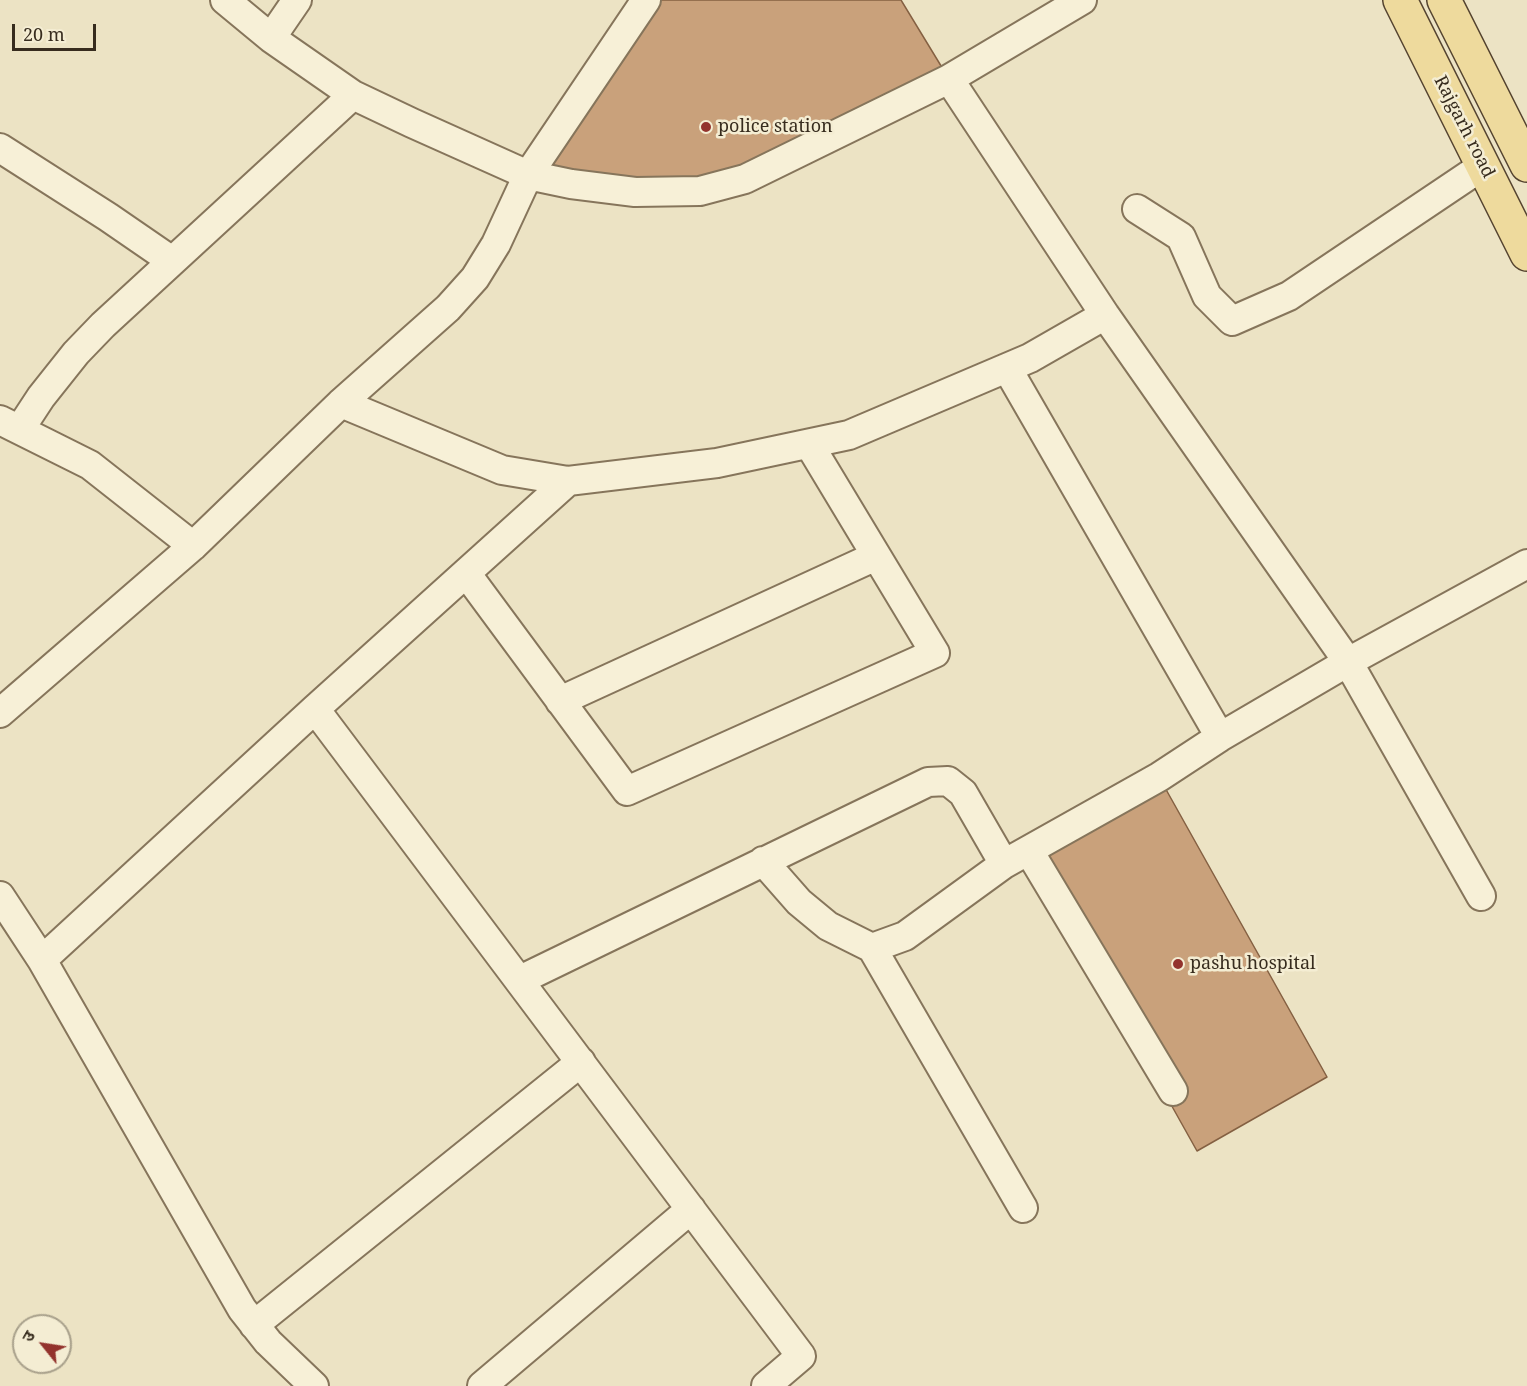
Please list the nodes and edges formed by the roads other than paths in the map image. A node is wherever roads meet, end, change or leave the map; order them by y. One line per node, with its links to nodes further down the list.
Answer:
1 (225, 0): 7 (street)
2 (297, 0): 7 (street)
3 (646, 0): 13 (street)
4 (1082, 0): 8 (street)
5 (1400, 0): 11 (main road, Rajgarh road)
6 (1444, 0): 12 (main road)
7 (271, 38): 9 (street)
8 (950, 79): 13 (street); 17 (street)
9 (353, 95): 13 (street); 16 (street)
10 (0, 148): 16 (street)
11 (1484, 165): 14 (street); 15 (main road, Rajgarh road)
12 (1527, 165)
13 (528, 175): 19 (street)
14 (1137, 210)
15 (1527, 254)
16 (172, 261): 20 (street)
17 (1105, 315): 18 (street); 27 (street)
18 (1007, 368): 21 (street); 31 (street)
19 (341, 403): 22 (street); 23 (street)
20 (10, 425): 23 (street)
21 (809, 444): 22 (street); 24 (street)
22 (568, 481): 26 (street)
23 (193, 546): 30 (street)
24 (876, 556): 28 (street); 28 (street)
25 (1527, 564): 27 (street)
26 (466, 573): 28 (street); 29 (street)
27 (1348, 662): 31 (street); 35 (street)
28 (560, 701)
29 (315, 708): 37 (street); 38 (street)
30 (0, 713)
31 (1220, 737): 32 (street)
32 (1017, 857): 33 (street); 36 (street); 40 (street)
33 (763, 861): 36 (street); 38 (street)
34 (0, 896): 37 (street)
35 (1480, 896)
36 (872, 948): 41 (street)
37 (42, 960): 43 (street)
38 (520, 980): 39 (street)
39 (580, 1062): 42 (street); 43 (street)
40 (1173, 1091)
41 (1023, 1208)
42 (691, 1209): 45 (street); 46 (street)
43 (254, 1325): 44 (street)
44 (314, 1386)
45 (482, 1386)
46 (766, 1386)

